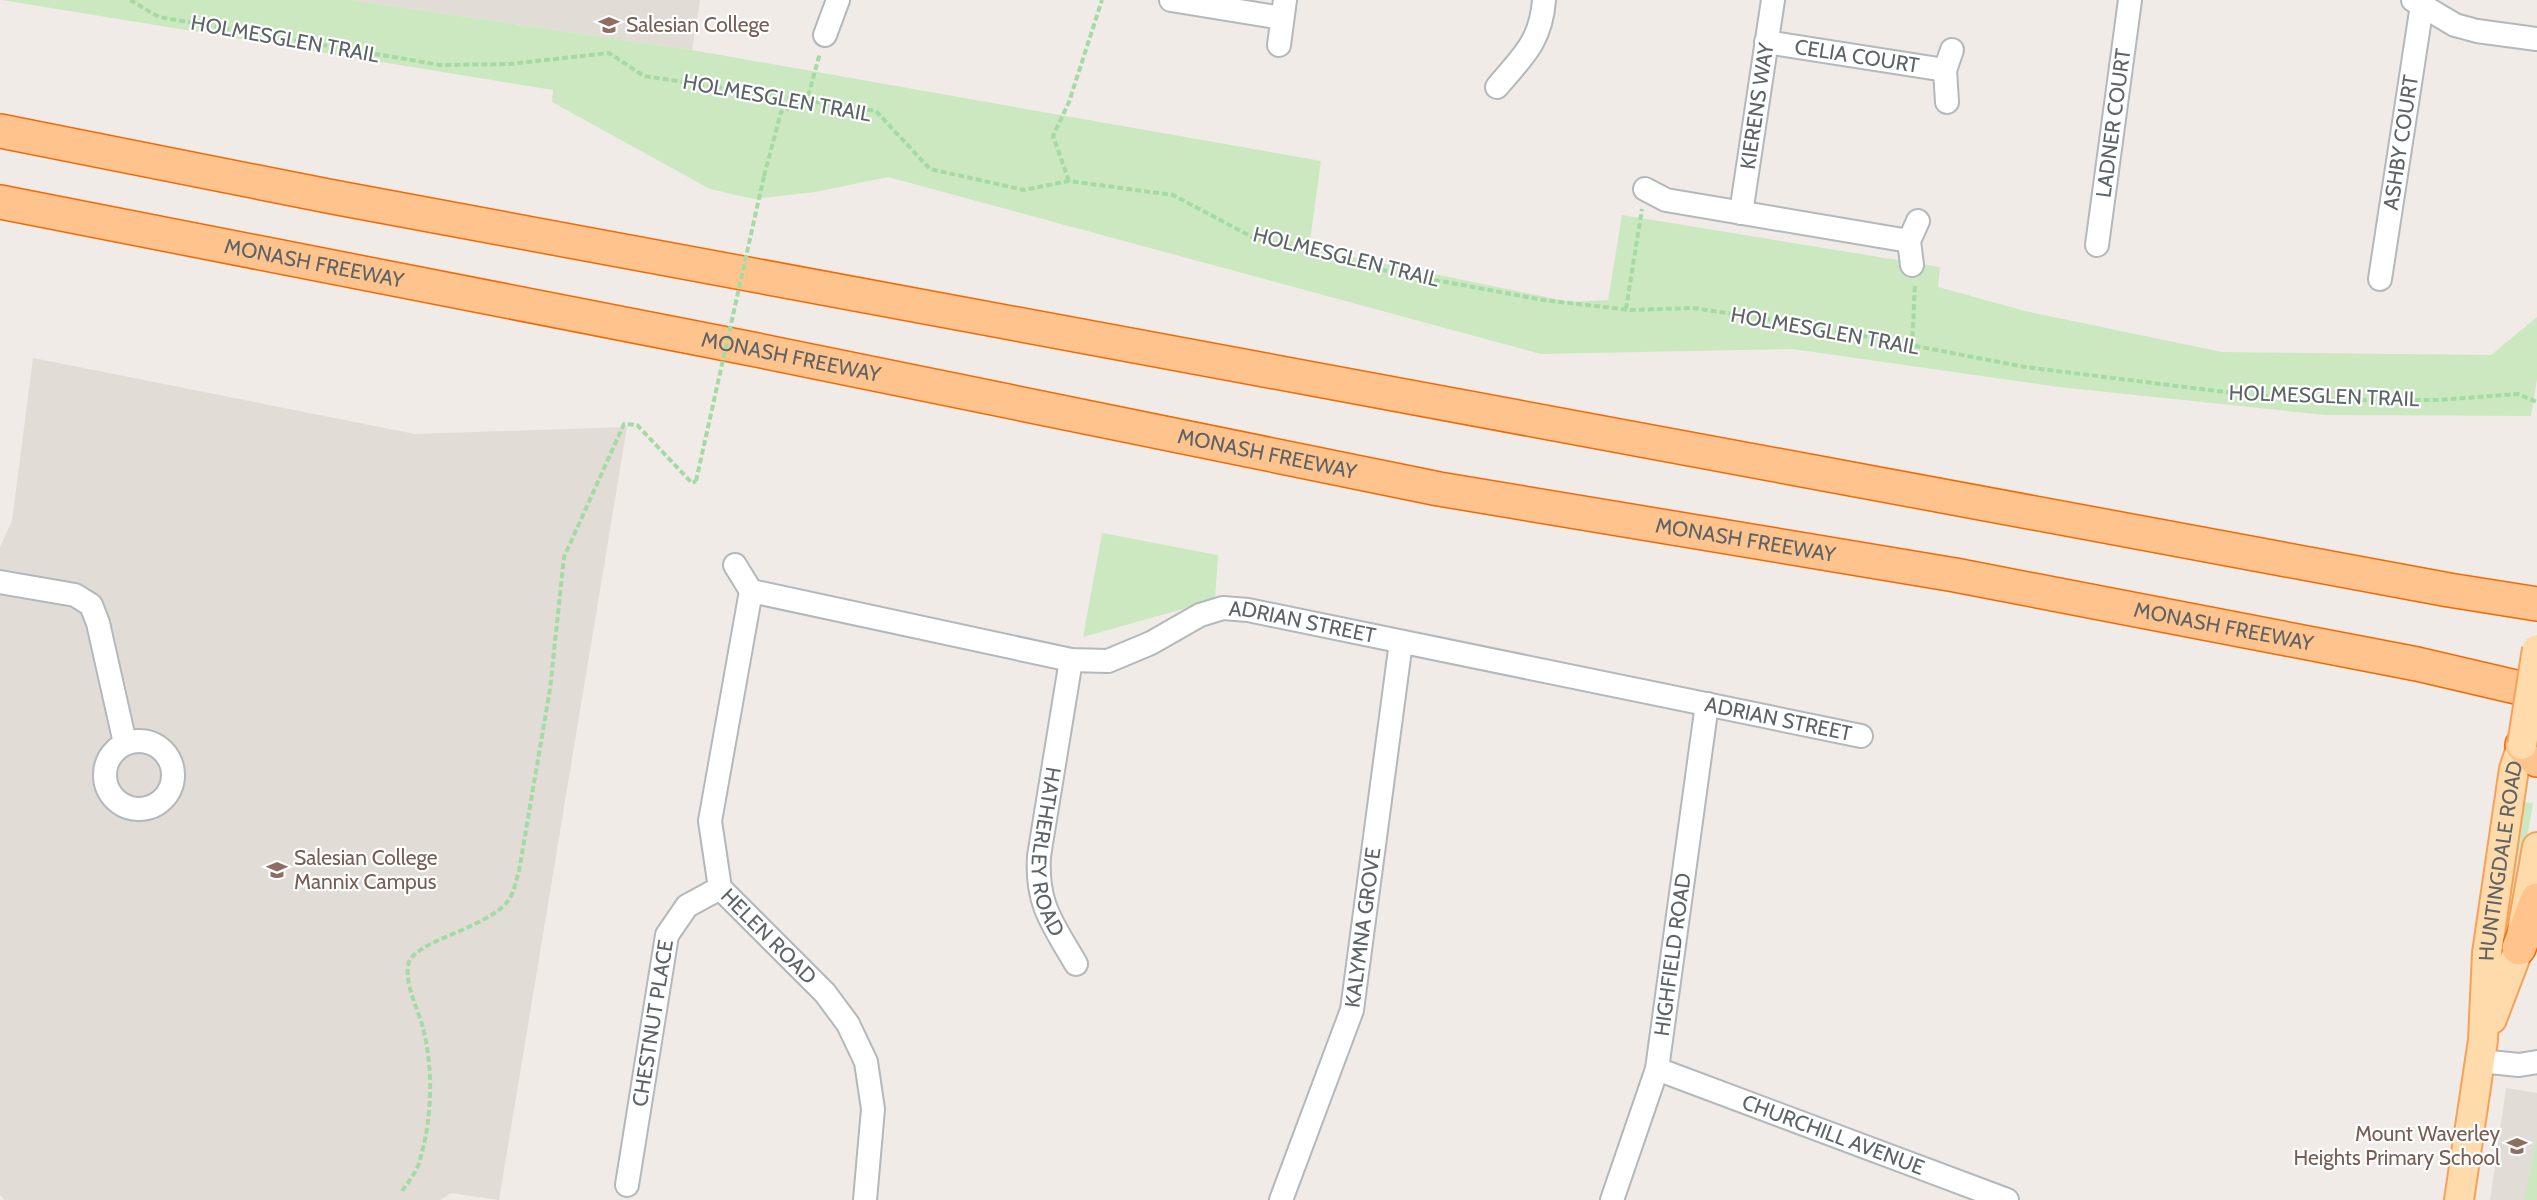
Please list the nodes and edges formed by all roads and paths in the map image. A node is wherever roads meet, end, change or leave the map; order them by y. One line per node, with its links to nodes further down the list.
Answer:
1 (130, 0): 15 (path, HOLMESGLEN TRAIL)
2 (838, 0): 10 (street)
3 (1102, 0): 18 (path)
4 (1171, 0): 9 (street)
5 (1544, 0): 14 (street)
6 (1773, 0): 12 (street, KIERENS WAY)
7 (2130, 0): 24 (street, LADNER COURT)
8 (2417, 2): 11 (street); 26 (street, ASHBY COURT)
9 (1284, 9): 13 (street)
10 (825, 35): 15 (path)
11 (2537, 39)
12 (1767, 42): 16 (street, CELIA COURT); 21 (street, KIERENS WAY)
13 (1279, 45)
14 (1497, 87)
15 (807, 100): 18 (path, HOLMESGLEN TRAIL); 51 (path, bridge)
16 (1947, 102)
17 (0, 131): 33 (highway)
18 (1069, 181): 27 (path, HOLMESGLEN TRAIL)
19 (1645, 189): 21 (street); 27 (path)
20 (0, 202): 37 (highway, MONASH FREEWAY)
21 (1741, 213): 23 (street)
22 (1918, 220): 23 (street)
23 (1909, 241): 25 (street)
24 (2097, 245)
25 (1912, 265): 28 (path)
26 (2380, 279)
27 (1626, 309): 28 (path, HOLMESGLEN TRAIL)
28 (1912, 346): 29 (path, HOLMESGLEN TRAIL)
29 (2537, 402)
30 (735, 566): 32 (street)
31 (0, 582): 40 (street)
32 (751, 591): 36 (street, ADRIAN STREET); 43 (street, HELEN ROAD)
33 (2537, 604)
34 (1401, 642): 36 (street, ADRIAN STREET); 38 (street, ADRIAN STREET); 53 (street, KALYMNA GROVE)
35 (2537, 649): 41 (main road, HUNTINGDALE ROAD, bridge)
36 (1071, 660): 46 (street, HATHERLEY ROAD)
37 (2537, 692)
38 (1707, 704): 39 (street, ADRIAN STREET); 49 (street, HIGHFIELD ROAD)
39 (1861, 736)
40 (125, 743)
41 (2530, 752): 47 (main road, HUNTINGDALE ROAD)
42 (2537, 847): 45 (main road, HUNTINGDALE ROAD)
43 (720, 888): 50 (street, CHESTNUT PLACE); 52 (street, HELEN ROAD)
44 (2537, 900): 45 (highway)
45 (2518, 948): 47 (main road, HUNTINGDALE ROAD)
46 (1076, 964)
47 (2481, 1051): 48 (street); 56 (main road, HUNTINGDALE ROAD)
48 (2537, 1062)
49 (1657, 1069): 54 (street, HIGHFIELD ROAD); 55 (street, CHURCHILL AVENUE)
50 (627, 1185)
51 (402, 1191)
52 (865, 1200)
53 (1281, 1200)
54 (1612, 1200)
55 (2007, 1200)
56 (2459, 1200)

